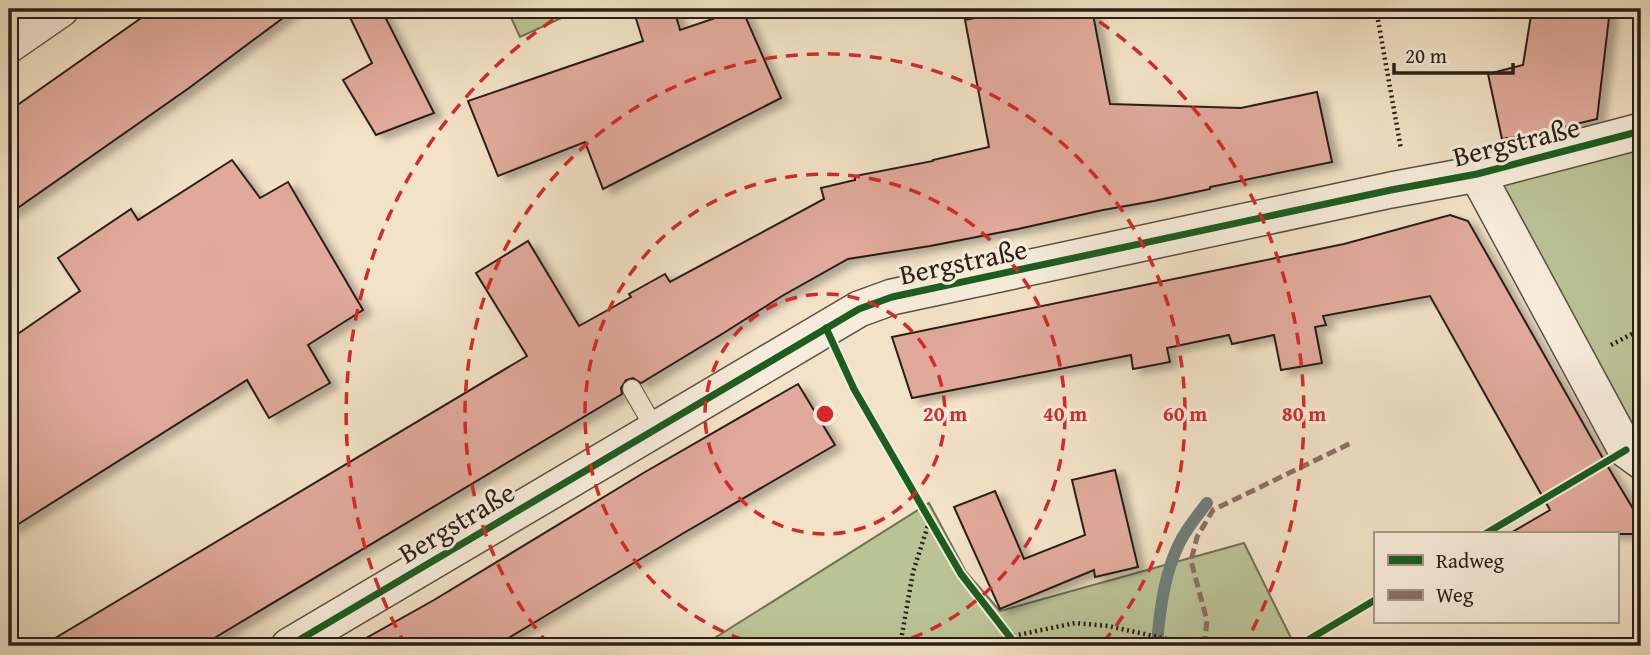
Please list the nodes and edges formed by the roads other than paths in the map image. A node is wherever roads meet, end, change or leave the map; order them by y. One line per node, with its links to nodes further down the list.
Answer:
1 (61, 9): 2 (street)
2 (9, 45)
3 (1638, 132): 4 (street, Bergstraße)
4 (1477, 174): 6 (street, Bergstraße); 7 (street)
5 (632, 388): 6 (lane)
6 (655, 429): 8 (street, Bergstraße)
7 (1641, 461)
8 (289, 646)

